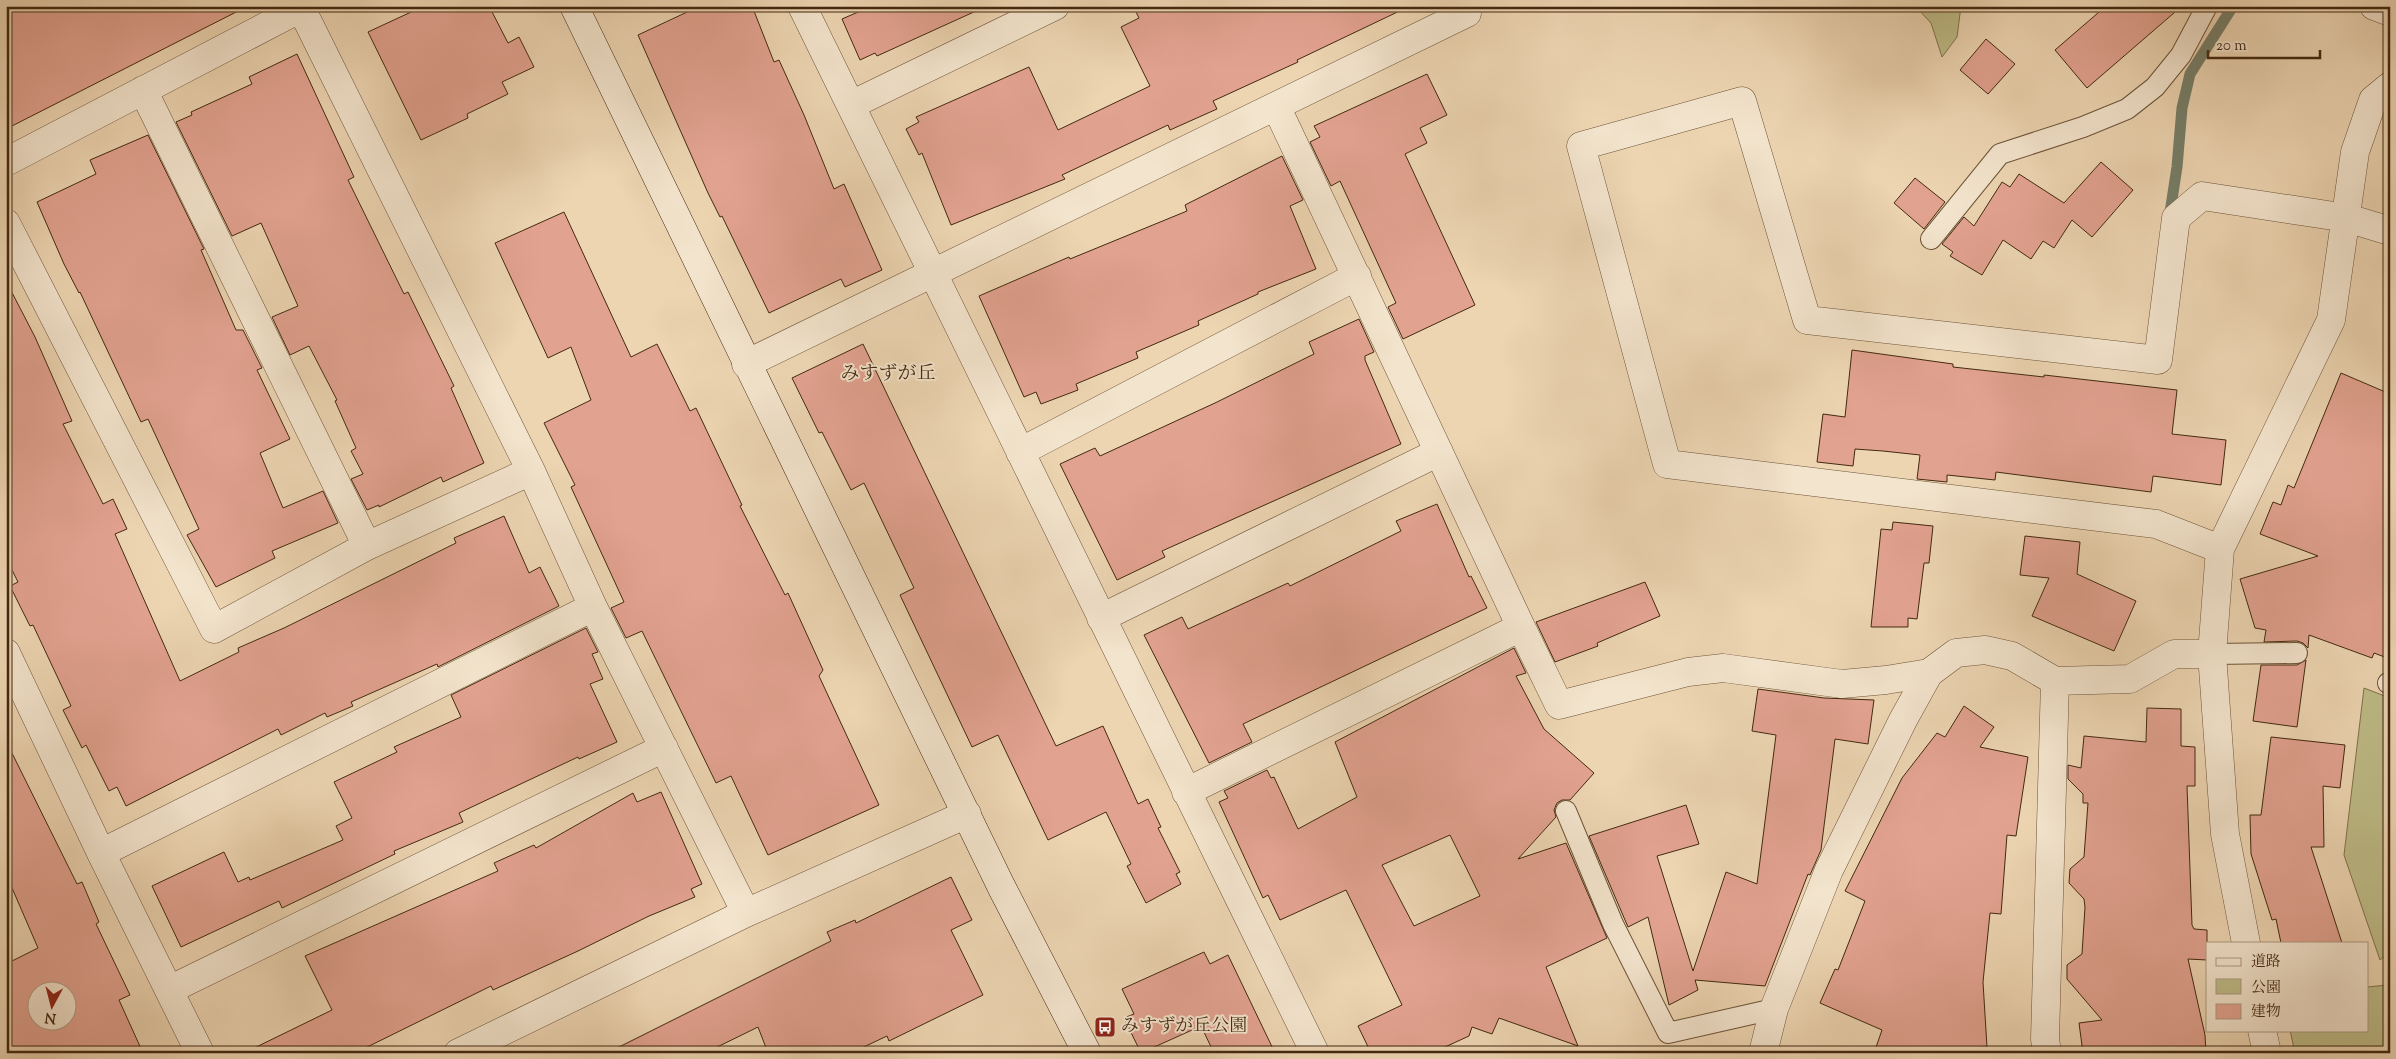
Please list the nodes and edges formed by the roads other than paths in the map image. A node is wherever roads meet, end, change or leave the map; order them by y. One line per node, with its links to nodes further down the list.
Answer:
1 (574, 6): 20 (street)
2 (802, 6): 11 (street)
3 (1055, 6): 11 (street)
4 (1464, 6): 12 (street)
5 (2207, 6): 17 (lane)
6 (2374, 6): 8 (street)
7 (301, 7): 10 (street); 23 (street)
8 (2390, 12)
9 (2390, 86): 14 (street)
10 (143, 90): 13 (street); 24 (street)
11 (851, 106): 18 (street)
12 (1276, 106): 18 (street); 19 (street)
13 (6, 162)
14 (2347, 218): 16 (street); 25 (street); 25 (street)
15 (6, 223): 24 (street)
16 (2390, 231)
17 (1931, 239)
18 (933, 273): 20 (street); 21 (street)
19 (1357, 276): 21 (street); 22 (street)
20 (746, 364): 37 (street)
21 (1020, 452): 27 (street)
22 (1439, 452): 27 (street); 28 (street)
23 (531, 471): 24 (street); 26 (street)
24 (367, 546)
25 (2220, 549): 29 (street)
26 (593, 607): 34 (street); 38 (street)
27 (1101, 618): 35 (street)
28 (1521, 626): 32 (street); 35 (street)
29 (2212, 654): 30 (lane); 33 (street); 40 (street)
30 (2297, 654)
31 (7, 659): 38 (street)
32 (1929, 673): 33 (street); 42 (street)
33 (2055, 681): 49 (street)
34 (664, 748): 39 (street); 41 (street)
35 (1186, 792): 47 (street)
36 (1566, 811): 42 (lane)
37 (967, 814): 39 (street); 46 (street)
38 (101, 853): 41 (street)
39 (746, 913): 45 (street)
40 (2246, 942)
41 (169, 990): 44 (street)
42 (1774, 1009): 48 (street)
43 (2262, 1032): 50 (street)
44 (200, 1053)
45 (458, 1053)
46 (1088, 1053)
47 (1315, 1053)
48 (1763, 1053)
49 (2047, 1053)
50 (2267, 1053)

